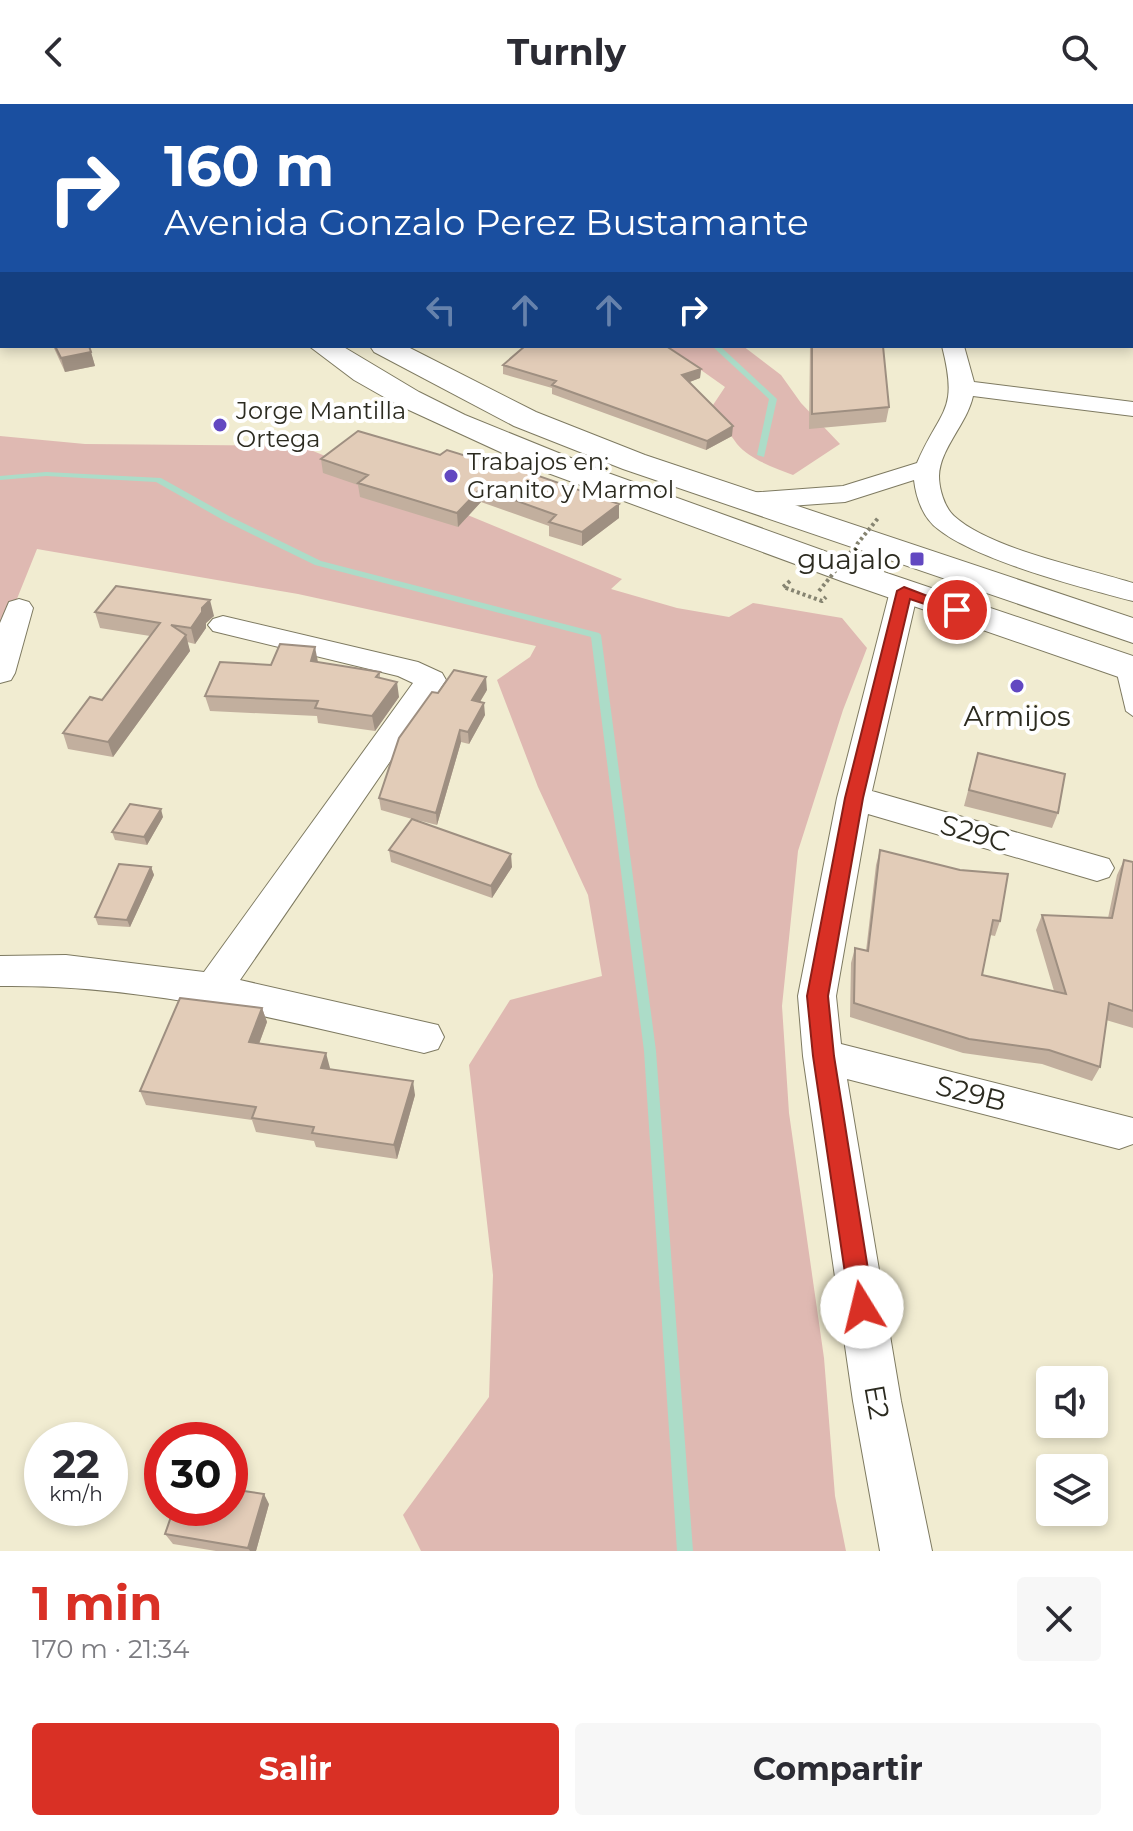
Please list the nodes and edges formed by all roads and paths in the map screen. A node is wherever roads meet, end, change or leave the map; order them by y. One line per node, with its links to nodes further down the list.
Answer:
1 (326, 348): 10 (main road)
2 (388, 348): 7 (main road)
3 (953, 348): 4 (street)
4 (962, 388): 5 (street); 6 (street)
5 (1133, 409)
6 (927, 468): 7 (street); 11 (street)
7 (747, 501): 14 (main road)
8 (879, 517): 9 (path, bridge)
9 (819, 591)
10 (904, 591): 15 (main road); 18 (street, E2)
11 (1133, 592)
12 (19, 608): 16 (street)
13 (223, 625): 21 (street)
14 (1133, 631)
15 (1128, 667): 17 (lane)
16 (0, 673)
17 (1133, 711)
18 (854, 798): 19 (street, S29C); 23 (street, E2)
19 (1097, 868)
20 (0, 971): 21 (street)
21 (213, 989): 22 (street)
22 (424, 1037)
23 (823, 1056): 24 (street, S29B); 25 (street, E2)
24 (1119, 1131)
25 (906, 1551)

